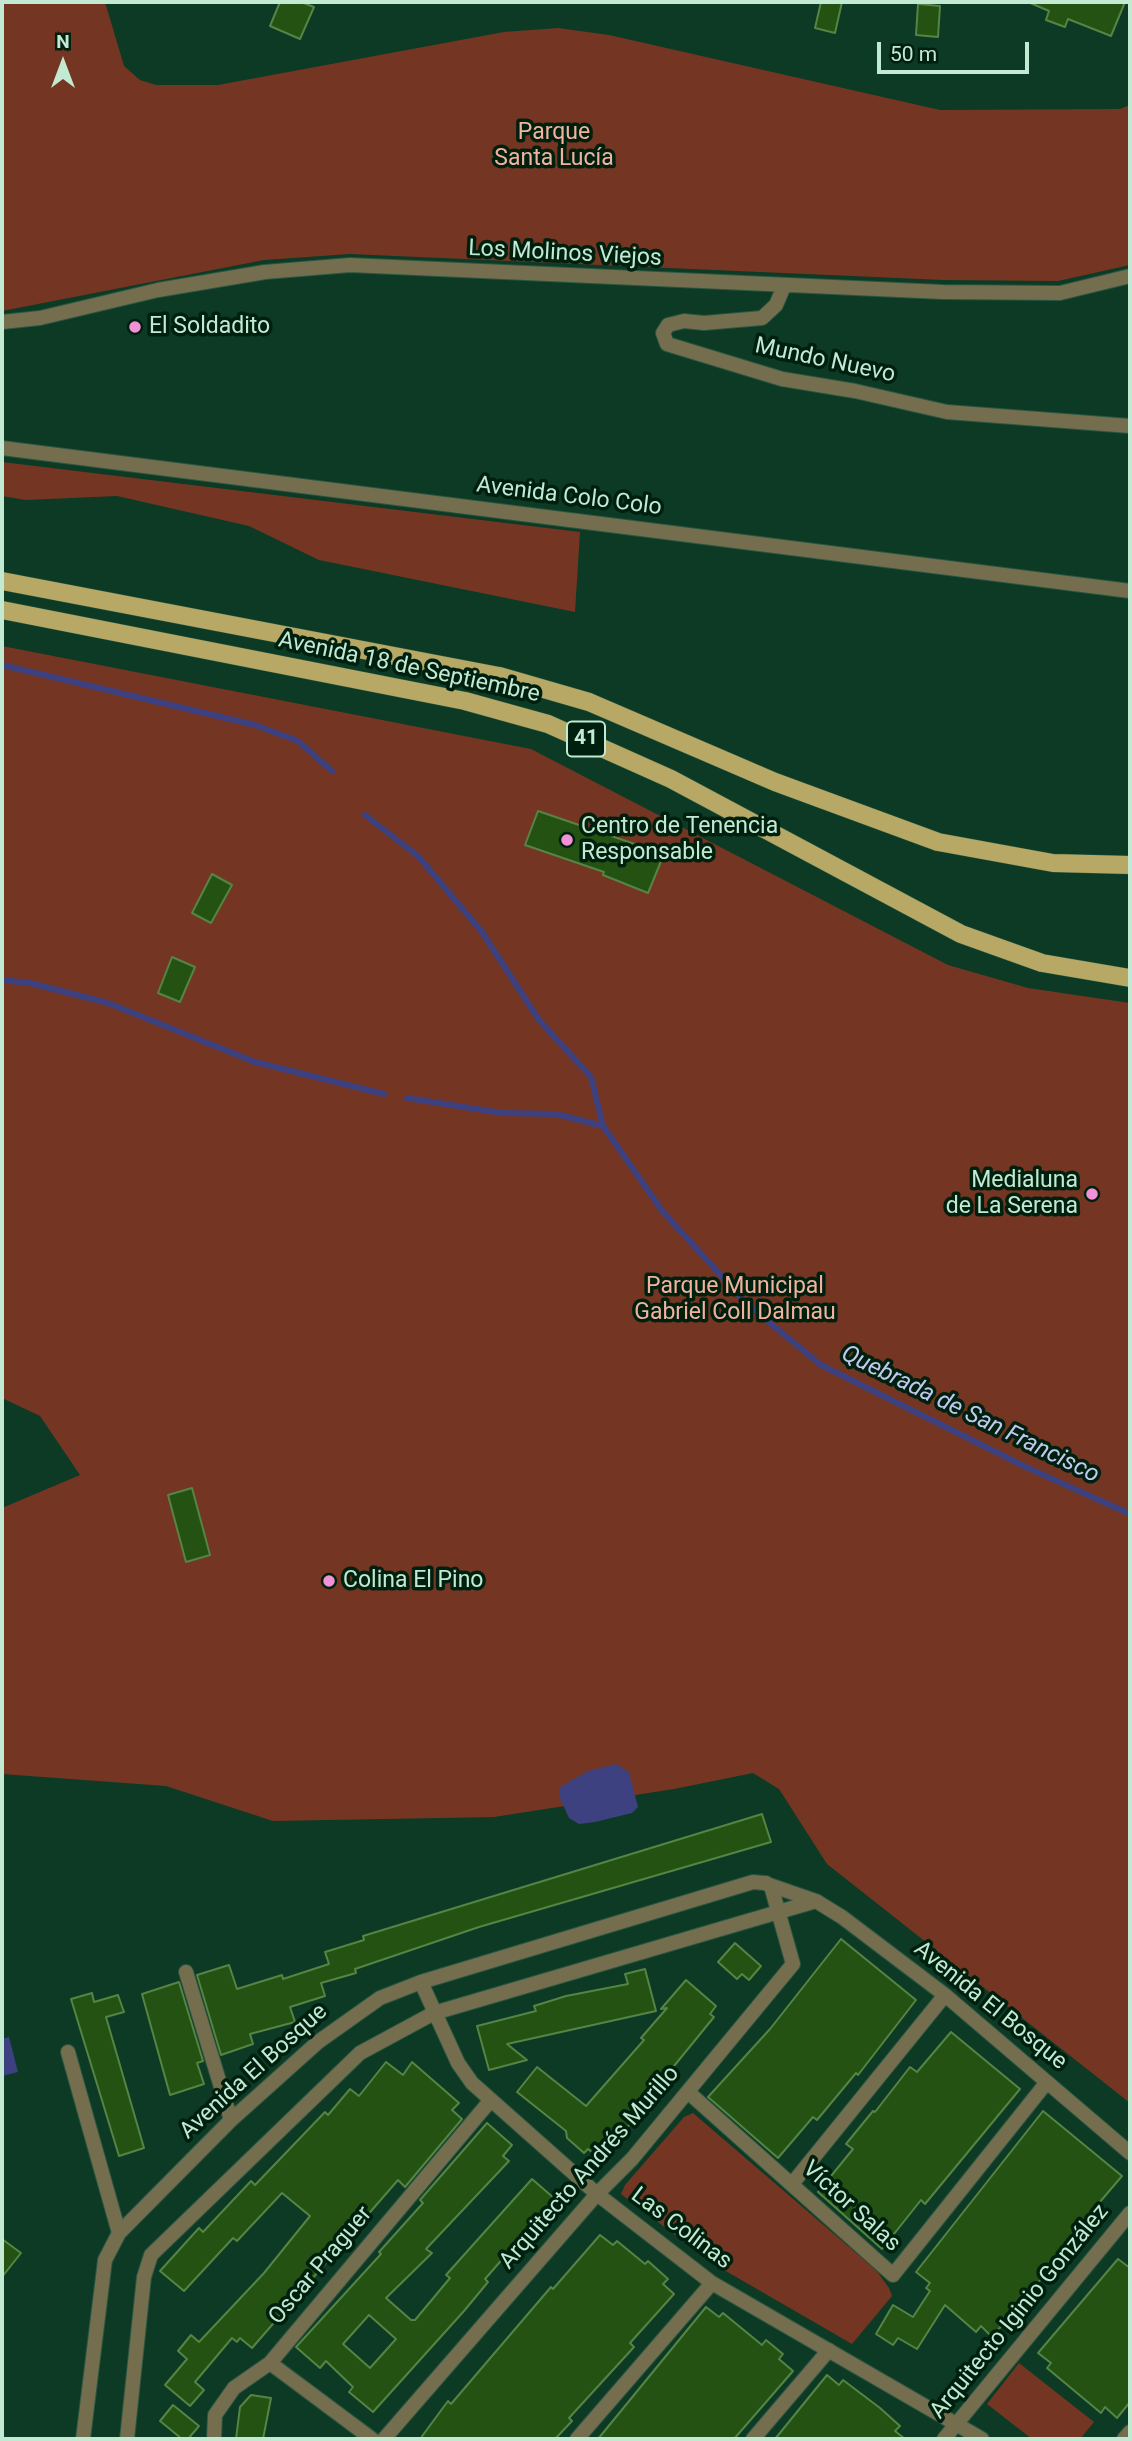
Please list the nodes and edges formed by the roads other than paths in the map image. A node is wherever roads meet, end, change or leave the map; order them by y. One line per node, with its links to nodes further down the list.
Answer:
1 (1130, 276): 2 (street, Los Molinos Viejos)
2 (783, 286): 3 (street, Los Molinos Viejos); 4 (street, Mundo Nuevo)
3 (2, 322)
4 (1130, 426)
5 (2, 448): 7 (street, Avenida Colo Colo)
6 (2, 581): 9 (main road, Avenida 18 de Septiembre / 41)
7 (1130, 591)
8 (2, 610): 10 (main road, Avenida 18 de Septiembre / 41)
9 (1130, 864)
10 (1130, 978)
11 (764, 1883): 12 (street, Avenida El Bosque); 13 (street); 15 (street, Avenida El Bosque)
12 (816, 1901): 13 (street); 16 (street, Avenida El Bosque)
13 (779, 1914): 17 (street); 20 (street, Arquitecto Andrés Murillo)
14 (186, 1972): 22 (street)
15 (421, 1982): 17 (street, Las Colinas); 22 (street, Avenida El Bosque)
16 (945, 1995): 19 (street, Avenida El Bosque); 24 (street)
17 (434, 2013): 21 (street, Las Colinas); 34 (street)
18 (68, 2052): 27 (street)
19 (1047, 2082): 23 (street, Avenida El Bosque); 24 (street, Víctor Salas)
20 (688, 2092): 24 (street, Víctor Salas); 25 (street, Arquitecto Andrés Murillo)
21 (490, 2101): 25 (street, Las Colinas); 30 (street, Oscar Praguer)
22 (231, 2120): 27 (street, Avenida El Bosque)
23 (1130, 2153)
24 (792, 2184)
25 (597, 2194): 28 (street, Las Colinas); 37 (street, Arquitecto Andrés Murillo)
26 (1130, 2213): 31 (street, Arquitecto Iginio González)
27 (119, 2233): 33 (street, Avenida El Bosque)
28 (712, 2283): 29 (street, Las Colinas); 38 (street)
29 (829, 2350): 31 (street, Las Colinas); 39 (street)
30 (270, 2363): 35 (street, Oscar Praguer); 36 (street)
31 (956, 2425): 40 (street, Arquitecto Iginio González); 41 (street, Las Colinas)
32 (1130, 2432): 42 (street)
33 (83, 2439)
34 (127, 2439)
35 (214, 2439)
36 (372, 2439)
37 (384, 2439)
38 (577, 2439)
39 (753, 2439)
40 (944, 2439)
41 (982, 2439)
42 (1124, 2439)

